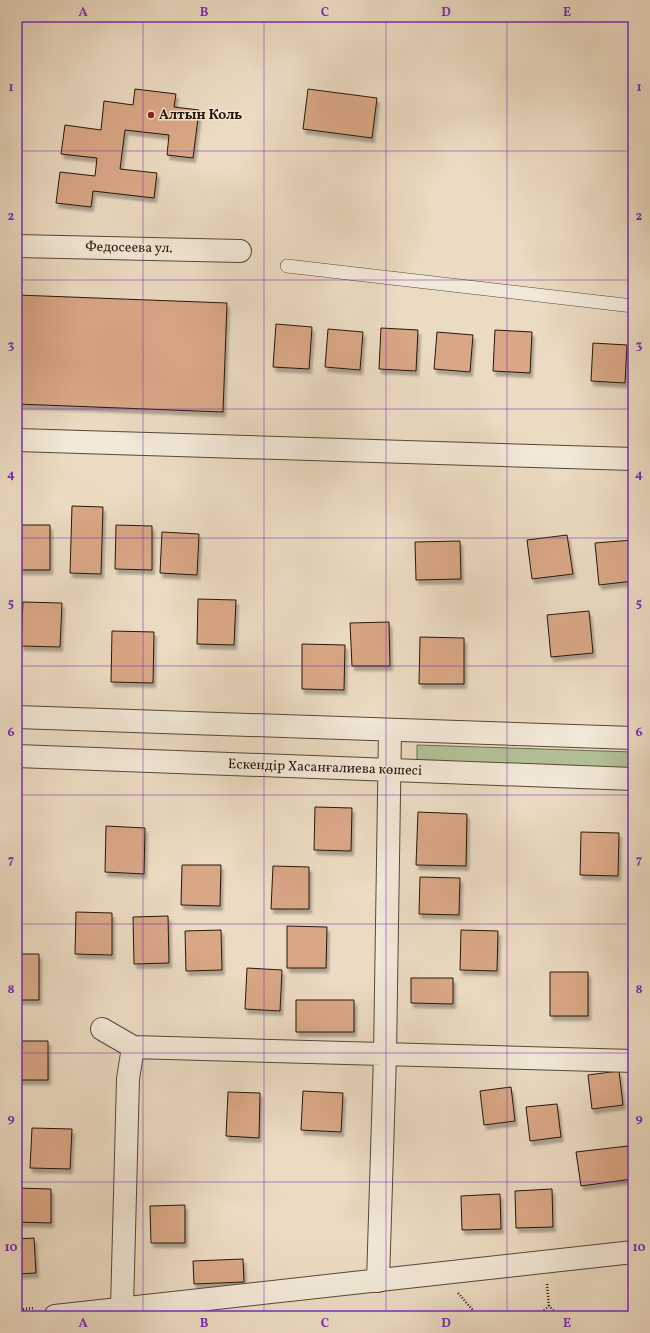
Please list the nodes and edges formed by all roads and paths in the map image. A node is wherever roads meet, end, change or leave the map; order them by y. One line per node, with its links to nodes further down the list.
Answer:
1 (17, 246): 2 (street, Федосеева ул.)
2 (240, 251)
3 (287, 266): 4 (lane)
4 (633, 306)
5 (17, 440): 6 (street)
6 (633, 459)
7 (17, 717): 8 (street)
8 (390, 730): 9 (street); 11 (street)
9 (633, 738)
10 (17, 756): 11 (street, Ескендір Хасанғалиева көшесі)
11 (390, 771): 12 (street, Ескендір Хасанғалиева көшесі); 15 (street)
12 (633, 779)
13 (102, 1029): 14 (street)
14 (133, 1047): 15 (street); 22 (street)
15 (385, 1055): 16 (street); 19 (street)
16 (633, 1061)
17 (633, 1252): 19 (street)
18 (546, 1279): 21 (path)
19 (378, 1281): 23 (street)
20 (455, 1290): 25 (path)
21 (549, 1306): 26 (path); 27 (path)
22 (122, 1308): 23 (street); 24 (street)
23 (180, 1309)
24 (54, 1316)
25 (478, 1316)
26 (537, 1316)
27 (558, 1316)

